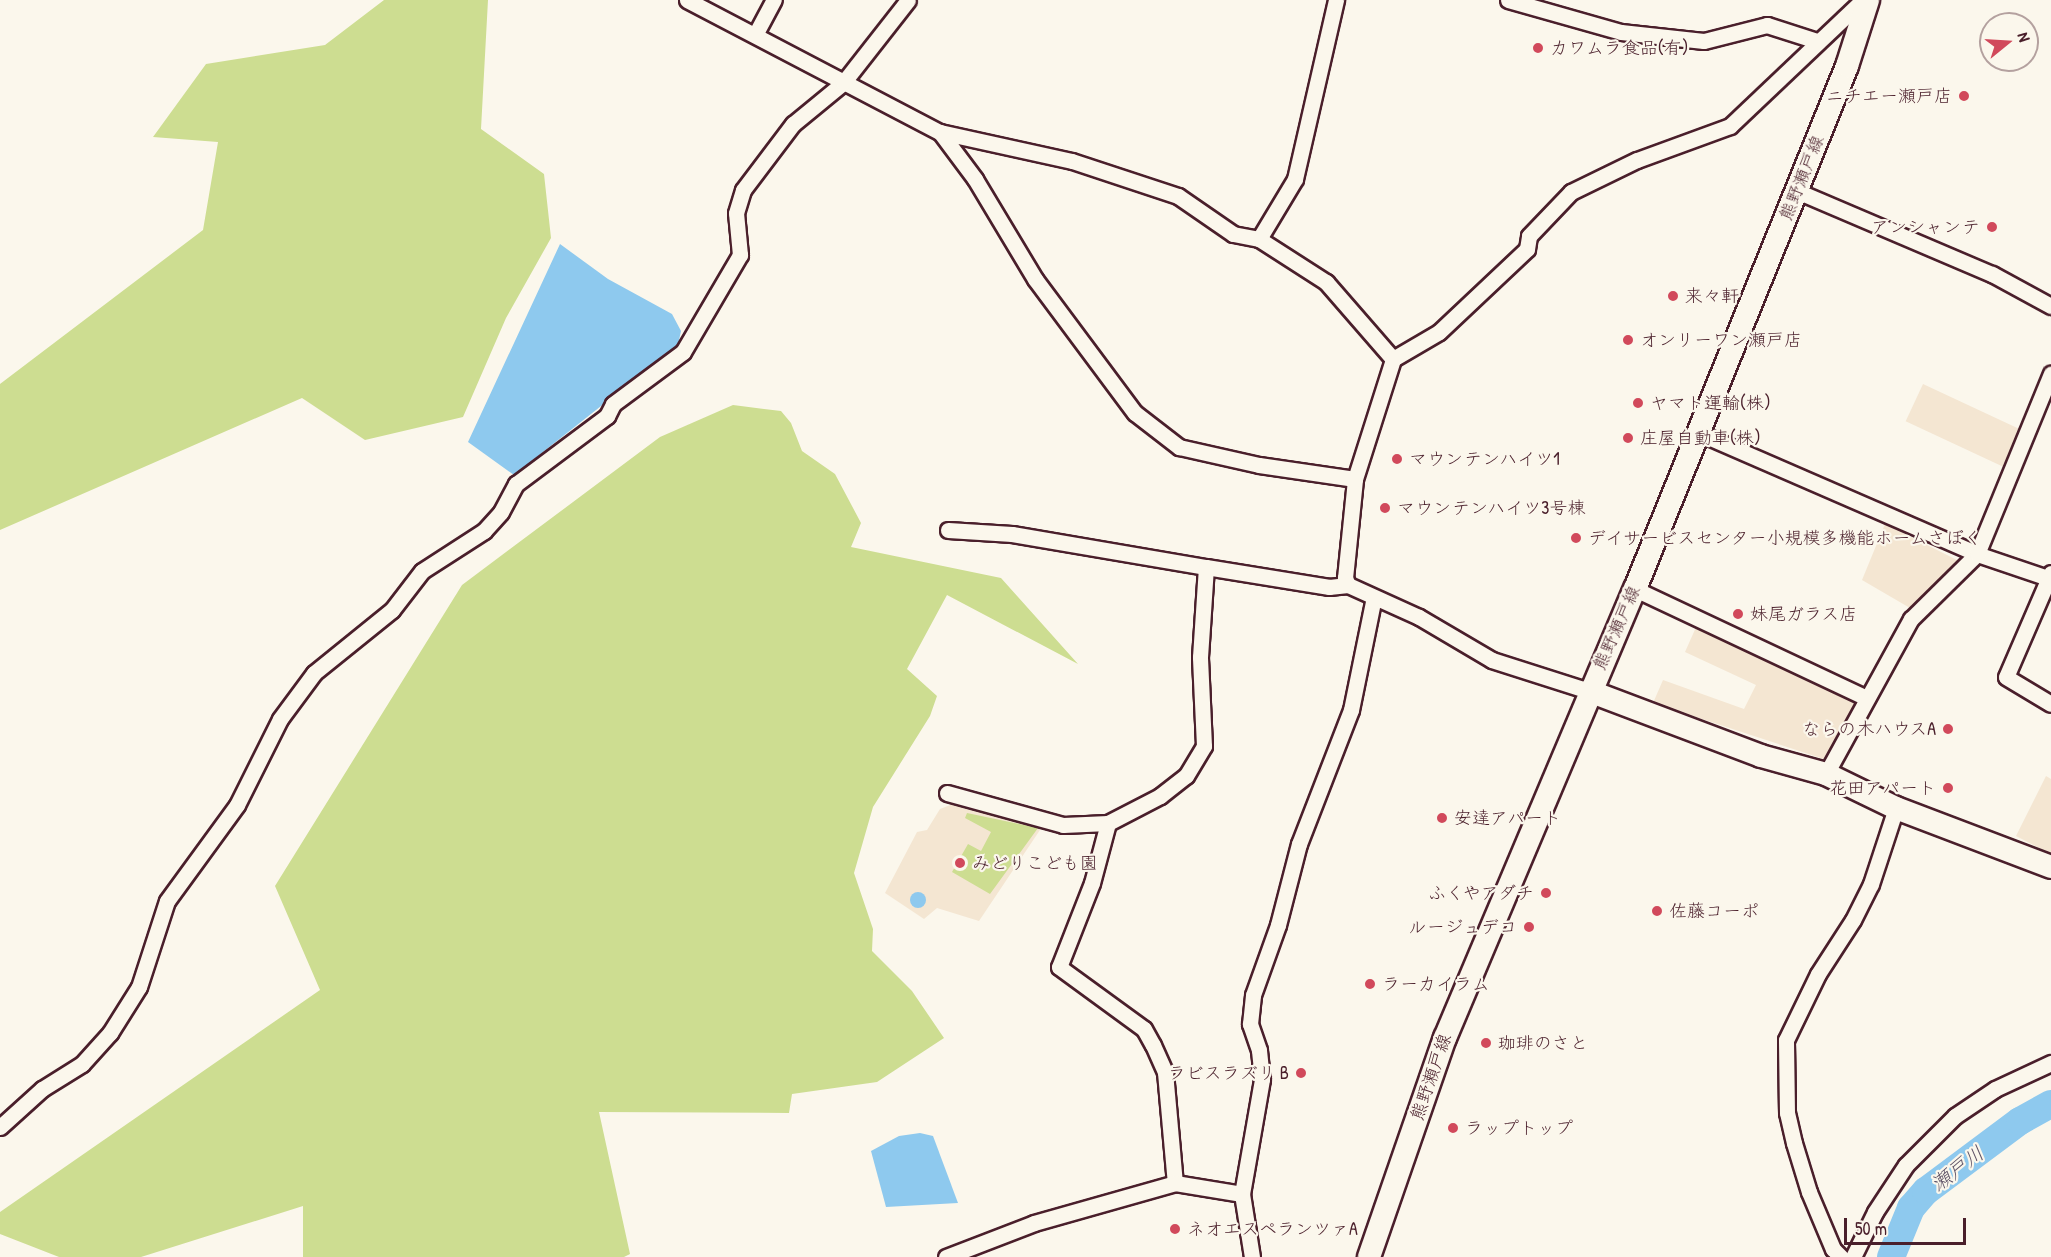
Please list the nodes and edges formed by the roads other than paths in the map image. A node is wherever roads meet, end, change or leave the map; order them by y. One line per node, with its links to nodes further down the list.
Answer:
1 (687, 0): 8 (street)
2 (774, 0): 8 (street)
3 (908, 0): 10 (street)
4 (1336, 0): 13 (street)
5 (1508, 0): 9 (street)
6 (1863, 0): 9 (street)
7 (1868, 0): 12 (main road, 熊野瀬戸線)
8 (755, 35): 10 (street)
9 (1817, 42): 15 (street)
10 (843, 82): 11 (street); 35 (street)
11 (940, 132): 13 (street); 18 (street)
12 (1797, 191): 14 (street); 17 (main road, 熊野瀬戸線)
13 (1259, 239): 15 (street)
14 (2051, 306)
15 (1393, 359): 18 (street)
16 (2051, 374): 20 (street)
17 (1697, 432): 20 (street); 24 (main road, 熊野瀬戸線)
18 (1355, 479): 23 (street)
19 (948, 530): 21 (street)
20 (1977, 554): 22 (street); 27 (street)
21 (1206, 567): 23 (street); 32 (street)
22 (2050, 577): 28 (street)
23 (1348, 585): 25 (street)
24 (1635, 589): 26 (main road, 熊野瀬戸線); 27 (street)
25 (1374, 597): 26 (street); 37 (street)
26 (1589, 691): 29 (main road); 41 (main road, 熊野瀬戸線)
27 (1867, 698): 29 (street)
28 (2051, 704)
29 (1826, 774): 31 (main road)
30 (947, 793): 32 (street)
31 (1896, 808): 33 (main road); 42 (street)
32 (1108, 823): 36 (street)
33 (2051, 867)
34 (2051, 1063): 43 (street)
35 (0, 1127)
36 (1175, 1183): 37 (street); 38 (street)
37 (1242, 1194): 40 (street)
38 (974, 1250): 39 (street)
39 (946, 1257)
40 (1252, 1257)
41 (1369, 1257)
42 (1841, 1257)
43 (1853, 1257)

